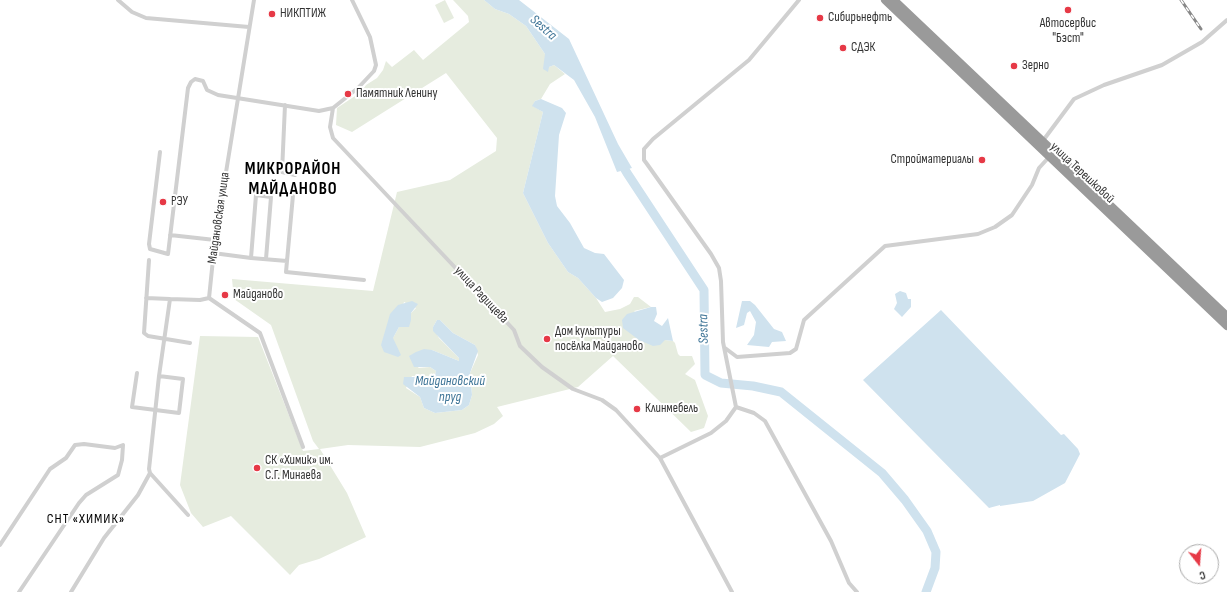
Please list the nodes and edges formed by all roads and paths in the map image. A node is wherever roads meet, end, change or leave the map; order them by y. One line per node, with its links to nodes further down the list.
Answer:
1 (118, 0): 8 (street)
2 (254, 0): 8 (street, Майдановская улица)
3 (352, 0): 11 (street)
4 (799, 0): 32 (street)
5 (885, 0): 12 (highway, улица Терешковой)
6 (894, 0): 12 (highway, улица Терешковой)
7 (1227, 20): 12 (street)
8 (249, 27): 9 (street, Майдановская улица)
9 (237, 97): 10 (street); 17 (street); 18 (street, Майдановская улица)
10 (285, 105): 11 (street); 15 (street)
11 (333, 108): 38 (street, улица Радищева)
12 (1040, 144): 14 (highway, улица Терешковой)
13 (160, 152): 17 (street)
14 (1051, 154): 28 (highway, улица Терешковой); 29 (highway, улица Терешковой); 32 (street)
15 (295, 175)
16 (293, 195): 23 (street)
17 (170, 235): 18 (street)
18 (215, 240): 19 (street, Майдановская улица)
19 (213, 253): 20 (street); 26 (street, Майдановская улица)
20 (251, 258): 21 (street); 21 (street)
21 (266, 259): 23 (street)
22 (149, 260): 25 (street)
23 (287, 261): 24 (street)
24 (364, 280)
25 (146, 298): 27 (street); 30 (street)
26 (209, 298): 27 (street); 37 (street)
27 (170, 299): 30 (street)
28 (1227, 316)
29 (1227, 326)
30 (164, 339): 31 (street); 34 (street)
31 (190, 343)
32 (725, 350): 35 (street)
33 (136, 373): 36 (street)
34 (159, 376): 36 (street); 36 (street)
35 (736, 407): 38 (street); 45 (street)
36 (155, 410): 39 (street)
37 (303, 447)
38 (660, 458): 44 (street, улица Радищева)
39 (150, 473): 40 (street); 43 (street)
40 (188, 515)
41 (0, 545): 42 (street)
42 (18, 592)
43 (71, 592)
44 (732, 592)
45 (857, 592)

